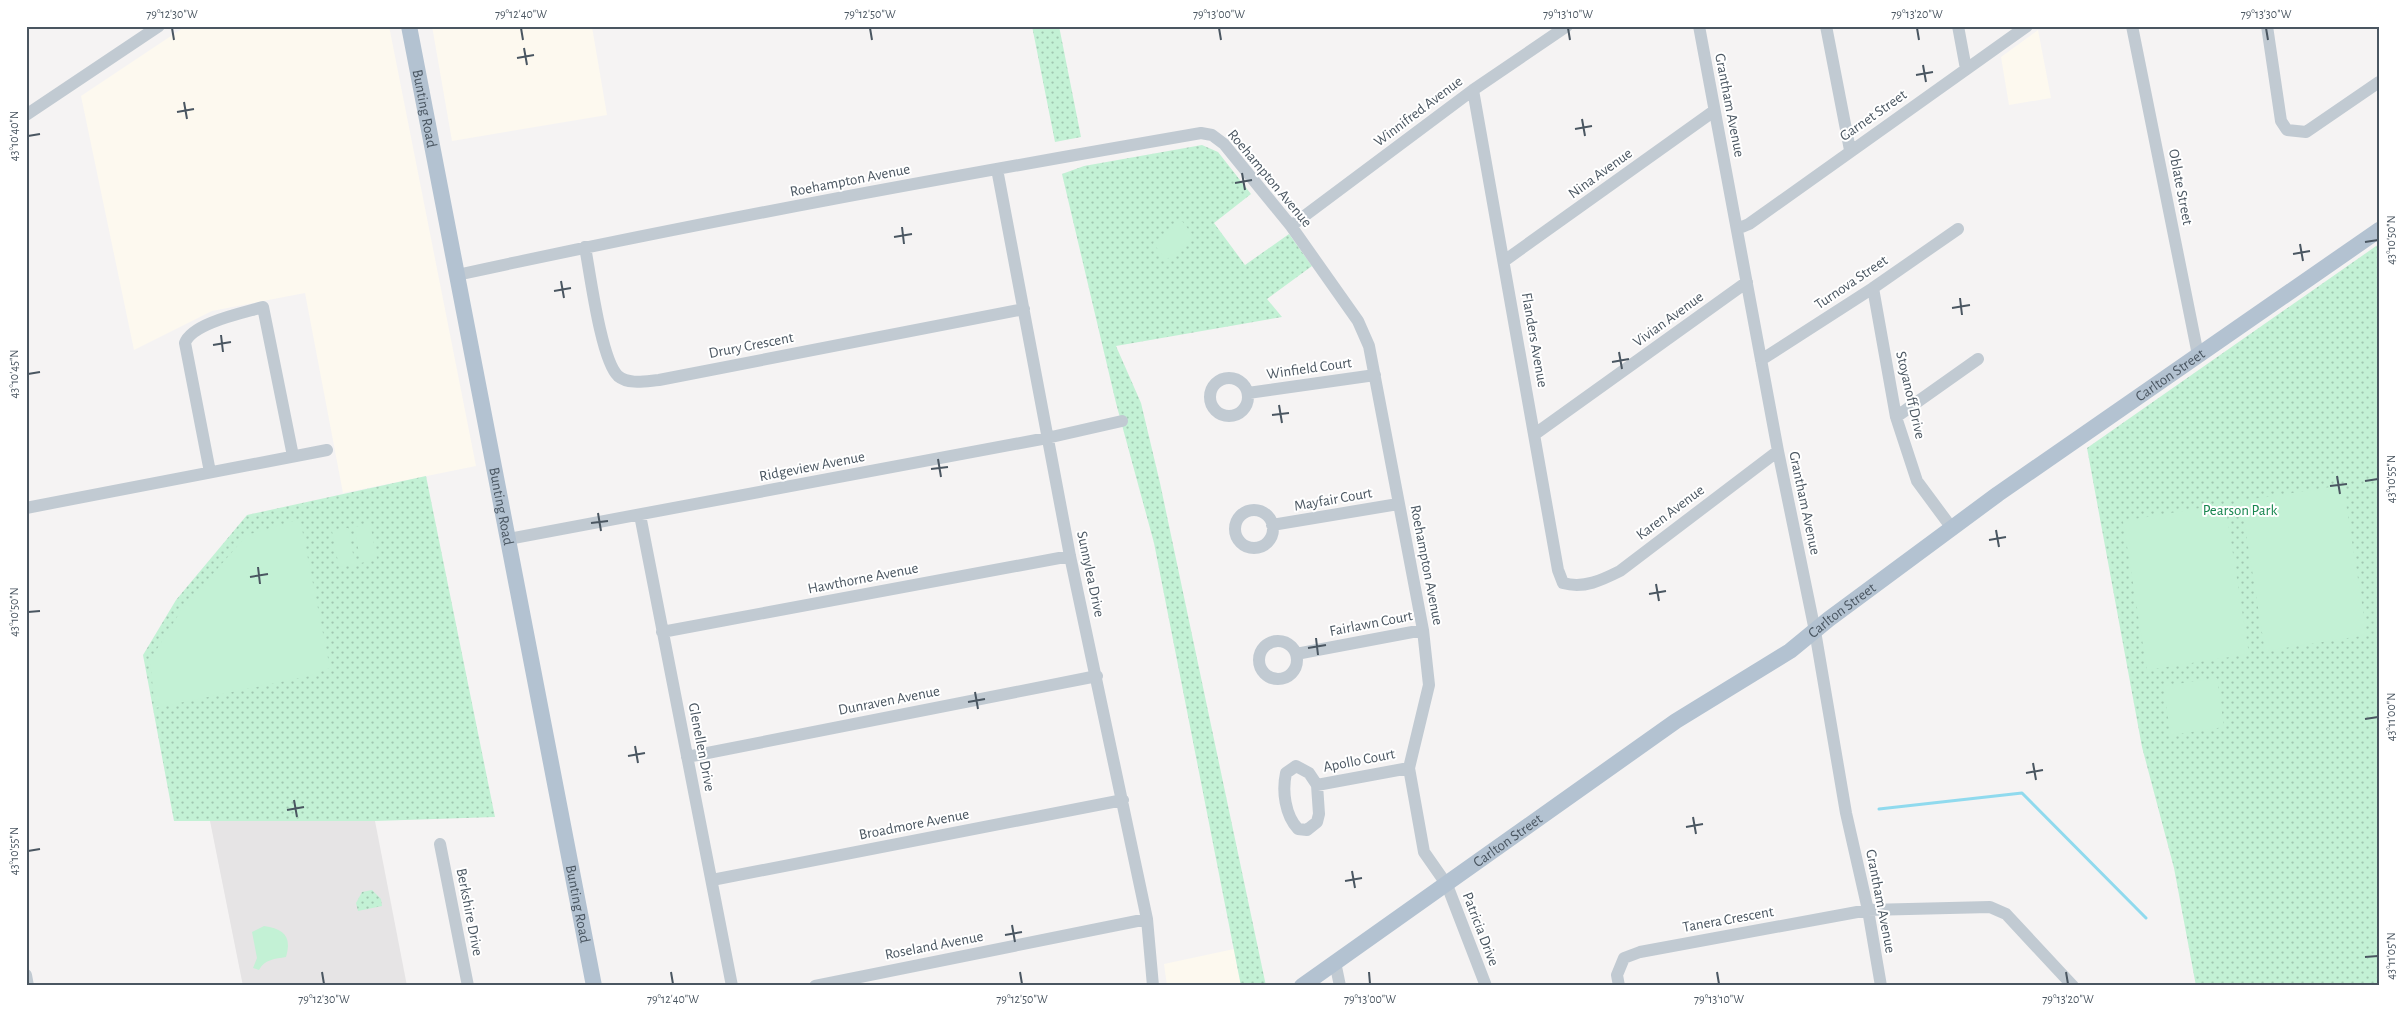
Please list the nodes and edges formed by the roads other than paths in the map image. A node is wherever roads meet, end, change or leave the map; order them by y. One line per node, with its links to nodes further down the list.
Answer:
1 (159, 26): 14 (street)
2 (409, 26): 23 (main road, Bunting Road)
3 (1567, 26): 12 (street, Winnifred Avenue)
4 (1699, 26): 13 (street, Grantham Avenue)
5 (1826, 26): 15 (street)
6 (1958, 26): 10 (street)
7 (2027, 26): 10 (street, Garnet Street)
8 (2132, 26): 27 (street, Oblate Street)
9 (2267, 26): 11 (street)
10 (1966, 69): 15 (street, Garnet Street)
11 (2379, 82)
12 (1473, 90): 17 (street, Winnifred Avenue); 22 (street, Flanders Avenue)
13 (1714, 111): 18 (street, Grantham Avenue); 22 (street, Nina Avenue)
14 (26, 116)
15 (1850, 150): 18 (street, Garnet Street)
16 (997, 169): 17 (street, Roehampton Avenue); 21 (street, Roehampton Avenue); 26 (street, Sunnylea Drive)
17 (1291, 226): 30 (street, Roehampton Avenue)
18 (1736, 229): 24 (street, Grantham Avenue)
19 (1958, 229): 25 (street, Turnova Street)
20 (2379, 230): 27 (main road, Carlton Street)
21 (585, 247): 23 (street, Roehampton Avenue); 26 (street, Drury Crescent)
22 (1504, 262): 34 (street, Flanders Avenue)
23 (457, 275): 45 (main road, Bunting Road)
24 (1747, 282): 29 (street, Grantham Avenue); 34 (street, Vivian Avenue)
25 (1873, 288): 29 (street, Turnova Street); 32 (street, Stoyanoff Drive)
26 (1024, 309): 35 (street, Sunnylea Drive)
27 (2198, 355): 44 (main road, Carlton Street)
28 (1978, 359): 32 (street)
29 (1761, 360): 37 (street, Grantham Avenue)
30 (1375, 375): 31 (street, Winfield Court); 40 (street, Roehampton Avenue)
31 (1248, 393)
32 (1896, 417): 44 (street, Stoyanoff Drive)
33 (1122, 421): 35 (street, Ridgeview Avenue)
34 (1535, 434): 47 (street, Flanders Avenue)
35 (1047, 438): 42 (street, Ridgeview Avenue); 46 (street, Sunnylea Drive)
36 (327, 450): 38 (street)
37 (1778, 450): 47 (street, Karen Avenue); 49 (street, Grantham Avenue)
38 (293, 456): 39 (street); 39 (street)
39 (210, 472): 41 (street)
40 (1398, 504): 43 (street, Mayfair Court); 48 (street, Roehampton Avenue)
41 (26, 508)
42 (640, 515): 45 (street, Ridgeview Avenue); 50 (street, Glenellen Drive)
43 (1272, 525)
44 (1951, 527): 49 (main road, Carlton Street)
45 (508, 539): 67 (main road, Bunting Road)
46 (1070, 556): 50 (street, Hawthorne Avenue); 52 (street, Sunnylea Drive)
47 (1574, 586)
48 (1423, 630): 51 (street, Fairlawn Court); 54 (street, Roehampton Avenue)
49 (1815, 631): 59 (main road, Carlton Street); 60 (street, Grantham Avenue)
50 (662, 632): 53 (street, Glenellen Drive)
51 (1296, 654)
52 (1097, 676): 53 (street, Dunraven Avenue); 56 (street, Sunnylea Drive)
53 (687, 757): 58 (street, Glenellen Drive)
54 (1408, 768): 55 (street, Apollo Court); 59 (street, Roehampton Avenue)
55 (1316, 785): 55 (street, Apollo Court)
56 (1123, 800): 58 (street, Broadmore Avenue); 61 (street, Sunnylea Drive)
57 (440, 844): 66 (street, Berkshire Drive)
58 (712, 880): 68 (street, Glenellen Drive)
59 (1446, 885): 62 (main road, Carlton Street); 73 (street, Patricia Drive)
60 (1868, 910): 74 (street, Tanera Crescent); 75 (street, Grantham Avenue); 76 (street, Tanera Crescent)
61 (1147, 919): 64 (street, Roseland Avenue); 70 (street, Sunnylea Drive)
62 (1335, 962): 71 (main road, Carlton Street); 72 (street)
63 (26, 975): 65 (street)
64 (869, 981): 69 (street, Roseland Avenue)
65 (28, 986)
66 (468, 986)
67 (594, 986)
68 (732, 986)
69 (815, 986)
70 (1153, 986)
71 (1302, 986)
72 (1340, 986)
73 (1486, 986)
74 (1619, 986)
75 (1881, 986)
76 (2073, 986)

